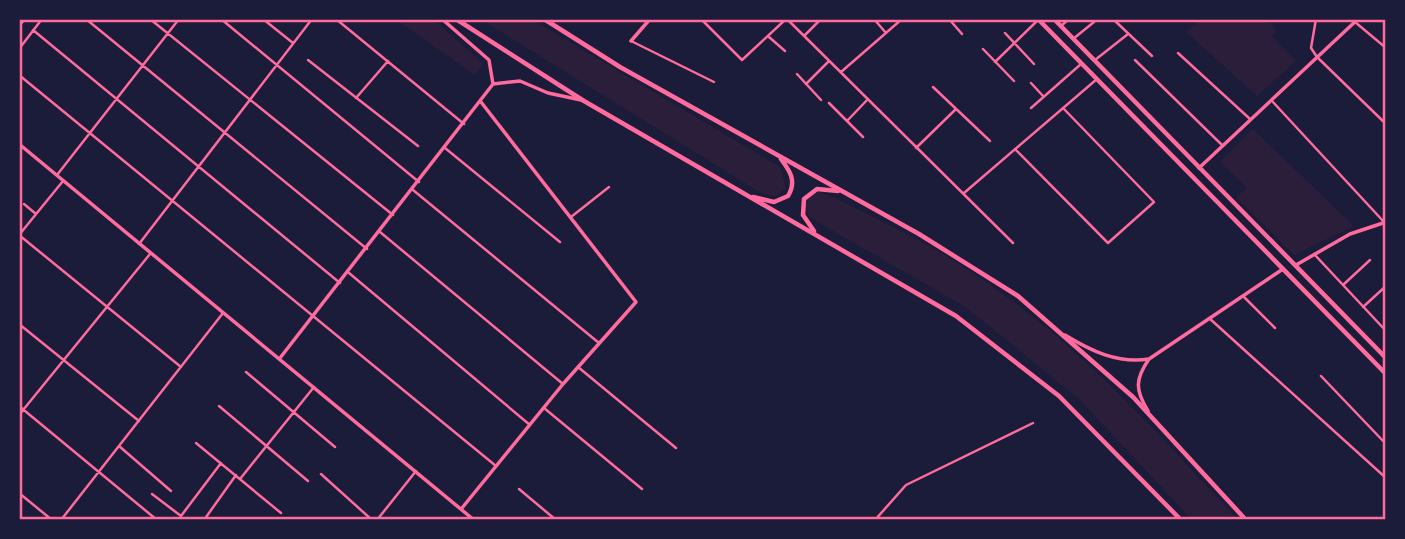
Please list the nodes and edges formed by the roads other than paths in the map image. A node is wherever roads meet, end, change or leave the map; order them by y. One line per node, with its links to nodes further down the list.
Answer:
1 (25, 19): 27 (street)
2 (42, 19): 29 (street)
3 (86, 19): 57 (street)
4 (150, 19): 30 (street)
5 (179, 19): 30 (street)
6 (221, 19): 56 (street)
7 (263, 19): 39 (street)
8 (312, 19): 39 (street)
9 (336, 19): 51 (street)
10 (442, 19): 64 (street)
11 (456, 19): 75 (main road)
12 (544, 19): 97 (main road)
13 (650, 19): 38 (street)
14 (701, 19): 35 (street)
15 (787, 19): 35 (street); 36 (street)
16 (821, 19): 36 (street)
17 (874, 19): 31 (street)
18 (902, 19): 31 (street)
19 (949, 19): 33 (street)
20 (1038, 19): 40 (street); 54 (main road)
21 (1054, 19): 28 (main road)
22 (1069, 19): 28 (street)
23 (1113, 19): 34 (street)
24 (1316, 19): 47 (street)
25 (1357, 20): 41 (street); 47 (street)
26 (1094, 22): 37 (street)
27 (19, 26)
28 (1060, 26): 37 (main road)
29 (33, 30): 42 (street); 72 (street)
30 (168, 33): 57 (street); 70 (street)
31 (886, 33): 58 (street)
32 (1005, 33): 40 (street)
33 (962, 34)
34 (1128, 34): 46 (street); 49 (street)
35 (768, 36): 44 (street)
36 (804, 36): 52 (street)
37 (1073, 39): 49 (main road)
38 (631, 41): 63 (street)
39 (293, 43): 56 (street)
40 (1015, 43): 53 (street); 55 (street)
41 (1386, 48)
42 (19, 49)
43 (983, 49): 53 (street)
44 (785, 51)
45 (1178, 53): 81 (street)
46 (1152, 56)
47 (1317, 57): 74 (street); 84 (street)
48 (308, 60): 69 (street)
49 (1094, 60): 85 (main road)
50 (1135, 60): 93 (street)
51 (387, 61): 69 (street); 83 (street)
52 (829, 61): 58 (street); 66 (street)
53 (995, 62): 62 (street)
54 (1082, 63): 61 (main road); 68 (street)
55 (1034, 64)
56 (276, 65): 70 (street); 102 (street)
57 (142, 66): 72 (street); 86 (street)
58 (841, 72): 71 (street)
59 (797, 74): 66 (street)
60 (19, 75): 87 (street)
61 (1097, 79): 80 (street); 89 (main road)
62 (1014, 81)
63 (714, 82)
64 (493, 83): 75 (street); 76 (street)
65 (1031, 83): 68 (street)
66 (806, 84): 73 (street)
67 (933, 86): 78 (street)
68 (1043, 96): 79 (street)
69 (356, 98): 92 (street)
70 (250, 99): 86 (street); 111 (street)
71 (868, 99): 82 (street); 95 (street)
72 (116, 100): 87 (street); 98 (street)
73 (821, 100)
74 (1271, 100): 81 (street); 113 (street)
75 (584, 101): 107 (main road)
76 (481, 103): 83 (street); 112 (street)
77 (829, 103): 82 (street)
78 (956, 108): 90 (street); 95 (street)
79 (1031, 108)
80 (1063, 108): 96 (street); 96 (street)
81 (1250, 120): 93 (street)
82 (847, 121): 88 (street)
83 (464, 124): 94 (street)
84 (1386, 124)
85 (1163, 130): 89 (main road); 99 (main road)
86 (224, 133): 98 (street); 120 (street)
87 (89, 134): 100 (street); 108 (street)
88 (863, 137)
89 (1155, 138): 125 (main road)
90 (990, 141)
91 (21, 146): 100 (street)
92 (418, 146)
93 (1223, 146): 99 (street)
94 (445, 148): 102 (street); 117 (street)
95 (916, 148): 106 (street)
96 (1015, 149): 106 (street)
97 (779, 156): 105 (main road); 107 (main road)
98 (198, 167): 108 (street); 127 (street)
99 (1199, 168): 124 (main road)
100 (57, 175): 101 (street)
101 (63, 181): 110 (street); 119 (street)
102 (419, 182): 104 (street)
103 (609, 187): 112 (street)
104 (413, 190): 111 (street); 142 (street)
105 (842, 191): 116 (main road); 140 (main road)
106 (963, 194): 118 (street)
107 (746, 195): 116 (main road)
108 (172, 200): 119 (street); 134 (street)
109 (24, 204): 110 (street)
110 (36, 214): 115 (street)
111 (393, 215): 114 (street)
112 (571, 216): 142 (street)
113 (1385, 222): 122 (street)
114 (380, 232): 120 (street); 152 (street)
115 (19, 235): 131 (street)
116 (818, 236): 194 (main road)
117 (560, 242)
118 (1013, 243)
119 (139, 244): 121 (street)
120 (366, 250): 126 (street)
121 (150, 254): 131 (street); 133 (street)
122 (1314, 254): 124 (street); 128 (street)
123 (1370, 260): 128 (street)
124 (1296, 265): 138 (main road)
125 (1283, 269): 130 (street); 141 (main road)
126 (349, 273): 127 (street); 163 (street)
127 (340, 283): 134 (street)
128 (1342, 285): 132 (street)
129 (1386, 286): 132 (street)
130 (1242, 296): 135 (street); 137 (street)
131 (107, 307): 143 (street); 147 (street)
132 (1363, 307): 139 (street)
133 (223, 313): 144 (street); 147 (street)
134 (313, 317): 144 (street); 171 (street)
135 (1209, 318): 146 (street); 176 (street)
136 (20, 324): 143 (street)
137 (1275, 328)
138 (1357, 330): 141 (main road); 145 (main road)
139 (1386, 331)
140 (1062, 333): 146 (street); 160 (main road)
141 (1349, 337): 150 (main road)
142 (599, 343): 148 (street)
143 (65, 358): 157 (street); 161 (street)
144 (280, 358): 153 (street)
145 (1386, 358)
146 (1149, 359): 160 (street)
147 (181, 367): 161 (street)
148 (578, 368): 152 (street); 169 (street)
149 (246, 372): 158 (street)
150 (1386, 374)
151 (1321, 376): 165 (street)
152 (564, 384): 156 (street)
153 (314, 387): 158 (street); 173 (street)
154 (19, 406): 157 (street)
155 (219, 406): 167 (street)
156 (544, 408): 163 (street); 180 (street)
157 (24, 409): 159 (street); 172 (street)
158 (293, 412): 167 (street); 168 (street)
159 (19, 415)
160 (1153, 418): 195 (main road)
161 (139, 421): 166 (street)
162 (1033, 423): 193 (street)
163 (530, 425): 171 (street)
164 (196, 443): 170 (street)
165 (1386, 444)
166 (119, 446): 172 (street); 181 (street)
167 (266, 446): 177 (street); 178 (street)
168 (335, 447)
169 (676, 448)
170 (221, 463): 175 (street); 183 (street)
171 (496, 467): 184 (street)
172 (99, 471): 187 (street); 188 (street)
173 (416, 471): 184 (street); 190 (street)
174 (321, 474): 190 (street)
175 (236, 475): 177 (street); 189 (street)
176 (1386, 478)
177 (240, 479): 185 (street)
178 (308, 481)
179 (519, 489): 192 (street)
180 (642, 489)
181 (171, 491)
182 (19, 493): 186 (street)
183 (152, 494)
184 (461, 509): 191 (street)
185 (281, 513)
186 (52, 520)
187 (61, 520)
188 (157, 520)
189 (204, 520)
190 (374, 520)
191 (474, 520)
192 (556, 520)
193 (875, 520)
194 (1181, 520)
195 (1246, 520)

